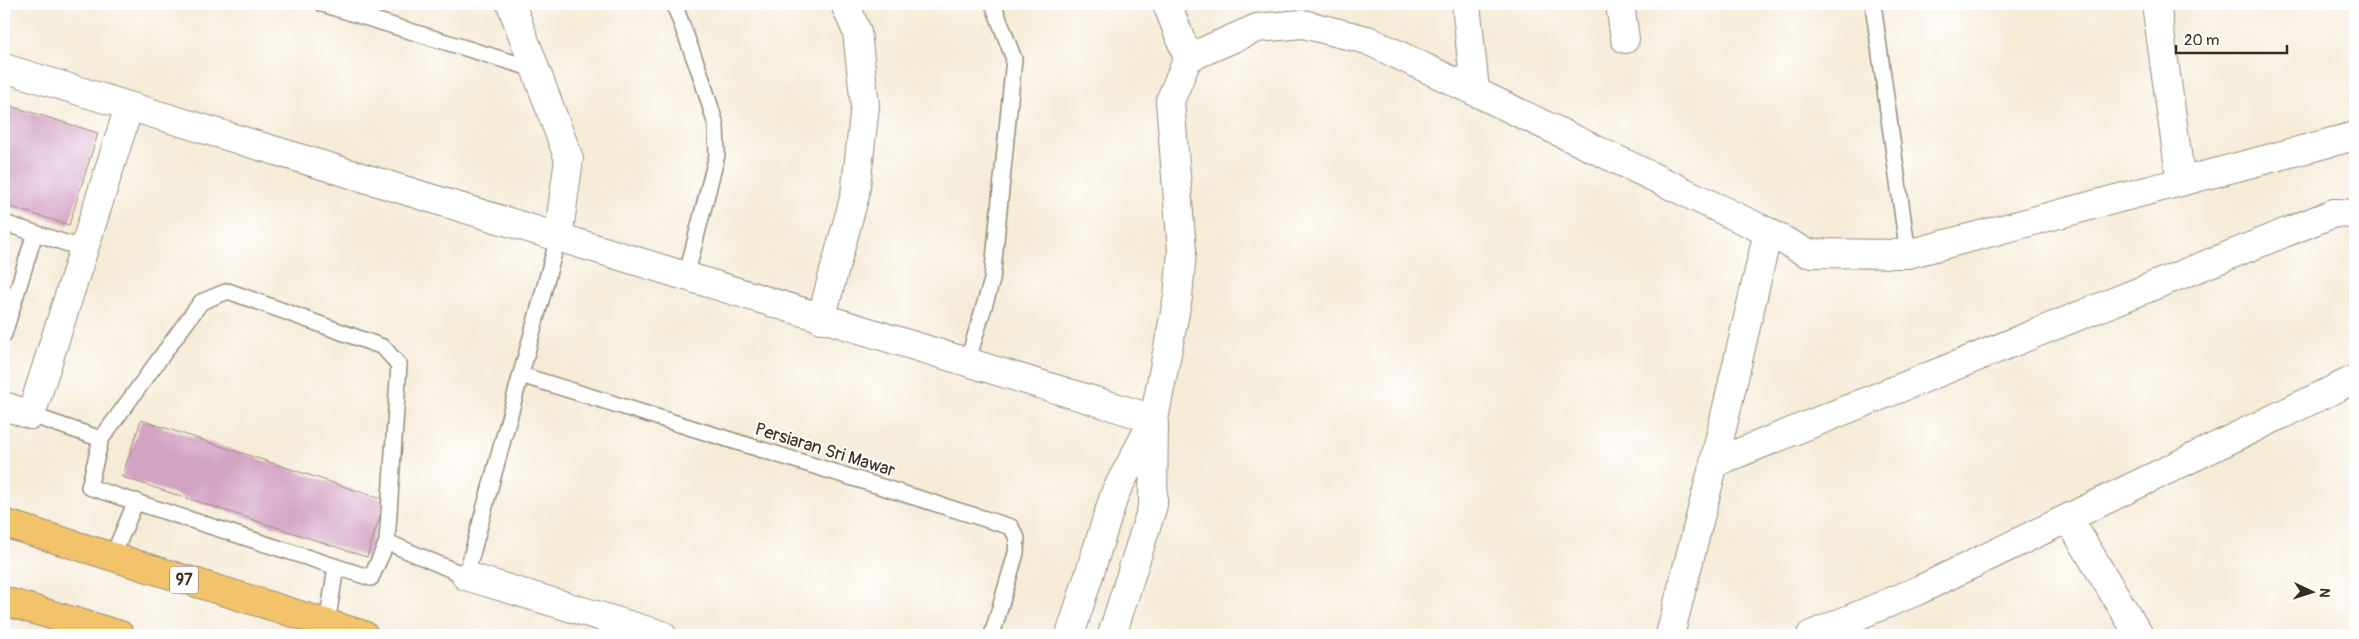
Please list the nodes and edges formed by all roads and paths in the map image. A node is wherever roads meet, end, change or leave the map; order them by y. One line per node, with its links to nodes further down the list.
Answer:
1 (322, 4): 14 (lane)
2 (511, 4): 14 (street)
3 (674, 4): 26 (lane)
4 (845, 4): 27 (street)
5 (993, 4): 29 (lane)
6 (1167, 4): 12 (street)
7 (1466, 4): 15 (street)
8 (1620, 4): 11 (street)
9 (1873, 4): 25 (lane)
10 (2156, 4): 18 (street)
11 (1625, 39)
12 (1188, 58): 15 (street); 34 (street)
13 (4, 68): 16 (street)
14 (537, 70): 23 (street)
15 (1475, 90): 21 (street)
16 (128, 107): 23 (street); 24 (street)
17 (2355, 136): 18 (street)
18 (2181, 182): 25 (street)
19 (2355, 214): 36 (street)
20 (4, 223): 22 (lane)
21 (1768, 232): 25 (street); 36 (street)
22 (35, 233): 24 (lane); 28 (lane)
23 (558, 238): 26 (street); 30 (lane)
24 (84, 249): 33 (street)
25 (1908, 254)
26 (686, 277): 27 (street)
27 (821, 319): 29 (street)
28 (4, 334)
29 (968, 363): 34 (street)
30 (520, 375): 43 (lane); 49 (lane, Persiaran Sri Mawar)
31 (2355, 379): 38 (street)
32 (4, 406): 33 (street)
33 (31, 415): 35 (lane)
34 (1154, 419): 50 (street); 51 (street)
35 (101, 439): 37 (lane); 40 (lane)
36 (1714, 463): 52 (street)
37 (136, 502): 41 (lane); 42 (lane)
38 (2068, 518): 53 (street); 54 (street)
39 (4, 523): 41 (main road, 97)
40 (388, 542): 42 (lane); 43 (lane)
41 (112, 558): 45 (main road, 97)
42 (336, 567): 45 (lane)
43 (466, 576): 48 (street)
44 (4, 601): 46 (main road)
45 (327, 624): 47 (main road, 97)
46 (120, 635)
47 (364, 635)
48 (662, 635)
49 (992, 635)
50 (1070, 635)
51 (1112, 635)
52 (1670, 635)
53 (1811, 635)
54 (2139, 635)

